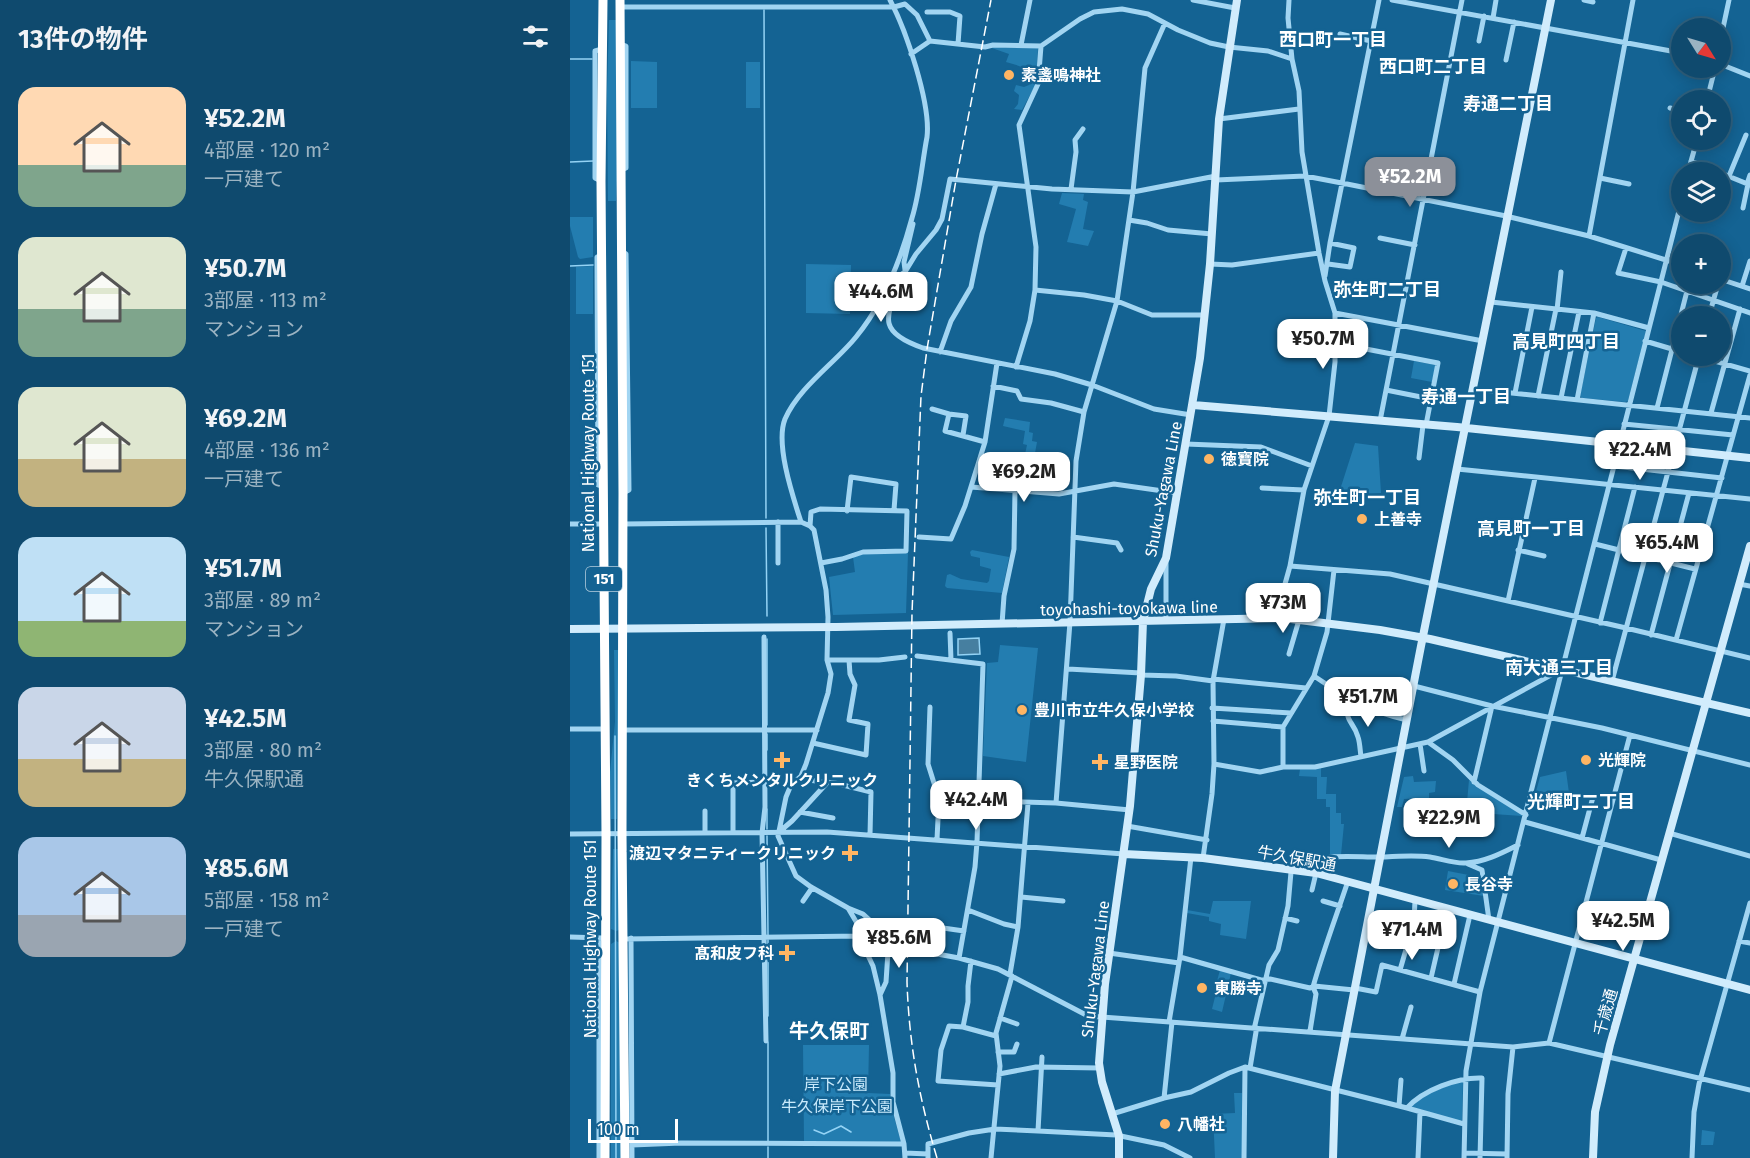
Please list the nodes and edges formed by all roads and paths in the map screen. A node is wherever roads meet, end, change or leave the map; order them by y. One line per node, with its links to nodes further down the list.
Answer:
1 (603, 0): 177 (highway, National Highway Route 151 / 151)
2 (890, 0): 17 (street)
3 (1030, 0): 32 (street)
4 (1193, 0): 16 (street)
5 (1289, 0): 37 (street)
6 (1379, 0): 28 (street)
7 (1392, 0): 19 (street)
8 (1462, 0): 19 (street)
9 (1496, 0): 21 (street)
10 (1551, 0): 25 (street)
11 (1584, 0): 14 (street)
12 (1633, 0): 30 (street)
13 (1729, 0): 22 (street)
14 (1593, 2)
15 (620, 3): 17 (street); 178 (highway, National Highway Route 151 / 151)
16 (1236, 4): 34 (street, Shuku-Yagawa Line)
17 (894, 7): 27 (street); 36 (street)
18 (927, 12): 31 (street)
19 (1460, 12): 20 (street); 60 (street)
20 (1484, 16): 21 (street); 29 (street)
21 (1493, 18): 23 (street)
22 (1725, 18)
23 (1514, 22): 25 (street); 38 (street)
24 (1164, 23): 33 (street); 34 (street); 59 (street)
25 (1545, 28): 30 (street); 63 (street)
26 (1340, 34): 28 (street)
27 (930, 41): 31 (street); 36 (street)
28 (1371, 41): 53 (street)
29 (1479, 41)
30 (1625, 42): 35 (street); 52 (street)
31 (958, 44): 32 (street)
32 (1021, 45): 33 (street)
33 (1041, 46): 57 (street)
34 (1229, 47): 37 (street); 42 (street, Shuku-Yagawa Line)
35 (1671, 51)
36 (911, 54): 62 (street)
37 (1293, 59): 41 (street)
38 (1506, 60)
39 (1731, 68): 40 (street)
40 (1750, 76)
41 (1299, 109): 42 (street); 49 (street)
42 (1219, 119): 51 (street, Shuku-Yagawa Line)
43 (1083, 129): 58 (street)
44 (1746, 135): 47 (street)
45 (1694, 150): 46 (street)
46 (1691, 161)
47 (1731, 171)
48 (1750, 175): 56 (street)
49 (1305, 176): 51 (street); 53 (street); 72 (street)
50 (1731, 177): 56 (street)
51 (1216, 178): 59 (street); 66 (street, Shuku-Yagawa Line)
52 (1600, 178): 55 (street); 67 (street)
53 (1342, 183): 60 (street); 69 (street)
54 (996, 184): 57 (street); 78 (street); 109 (street)
55 (1629, 184)
56 (1748, 184): 61 (street)
57 (1028, 186): 58 (street); 86 (street)
58 (1071, 189): 59 (street)
59 (1133, 192): 64 (street)
60 (1423, 199): 63 (street); 70 (street)
61 (1743, 208)
62 (913, 216): 78 (street); 87 (street)
63 (1506, 216): 67 (street); 92 (street)
64 (1129, 220): 66 (street); 91 (street)
65 (1676, 222): 73 (street)
66 (1212, 234): 76 (street, Shuku-Yagawa Line)
67 (1588, 236): 71 (street)
68 (1380, 238): 70 (street)
69 (1330, 243): 77 (street); 77 (street)
70 (1415, 245): 102 (street)
71 (1626, 248): 73 (street); 81 (street)
72 (1319, 253): 76 (street); 80 (street)
73 (1666, 260): 75 (street); 81 (street)
74 (1750, 261): 84 (street)
75 (1671, 262)
76 (1210, 264): 101 (street, Shuku-Yagawa Line)
77 (1328, 264): 80 (street)
78 (905, 272): 87 (street); 109 (street)
79 (1561, 272): 95 (street)
80 (1324, 281): 98 (street)
81 (1661, 282): 83 (street); 103 (street)
82 (1731, 282): 84 (street)
83 (1671, 285)
84 (1742, 286): 85 (street)
85 (1750, 289)
86 (1035, 290): 91 (street); 116 (street)
87 (884, 293): 175 (street)
88 (1696, 294): 90 (street)
89 (1715, 294): 90 (street)
90 (1713, 300): 93 (street); 96 (street)
91 (1117, 301): 101 (street); 118 (street)
92 (1491, 302): 94 (street); 104 (street)
93 (1712, 306)
94 (1532, 307): 95 (street); 122 (street)
95 (1557, 309): 97 (street); 123 (street)
96 (1740, 309): 100 (street); 106 (street)
97 (1579, 312): 99 (street); 124 (street)
98 (1335, 313): 102 (street); 107 (street)
99 (1594, 313): 103 (street); 126 (street)
100 (1750, 313)
101 (1204, 315): 127 (street, Shuku-Yagawa Line)
102 (1399, 326): 104 (street); 111 (street)
103 (1649, 328): 105 (street)
104 (1483, 341): 120 (street)
105 (1645, 341): 108 (street); 128 (street)
106 (1731, 341)
107 (1335, 343): 111 (street); 136 (street)
108 (1671, 349)
109 (940, 352): 112 (street)
110 (1671, 353): 129 (street)
111 (1393, 355): 121 (street); 125 (street)
112 (997, 363): 116 (street); 119 (street)
113 (1731, 365): 117 (street)
114 (1695, 366): 131 (street)
115 (1724, 366): 133 (street)
116 (1016, 368): 118 (street)
117 (1750, 373): 137 (street)
118 (1092, 385): 132 (street); 135 (street)
119 (993, 386): 132 (street); 146 (street)
120 (1473, 389): 122 (street); 142 (street)
121 (1386, 390): 125 (street); 139 (street)
122 (1515, 393): 123 (street)
123 (1538, 396): 124 (street)
124 (1561, 398): 126 (street)
125 (1431, 399): 141 (street)
126 (1577, 400): 128 (street)
127 (1192, 405): 135 (street, Shuku-Yagawa Line); 136 (street)
128 (1629, 405): 129 (street); 140 (street)
129 (1657, 408): 131 (street)
130 (932, 409): 134 (street)
131 (1684, 411): 133 (street); 143 (street)
132 (1084, 412): 165 (street)
133 (1711, 413): 137 (street)
134 (949, 414): 144 (street); 144 (street)
135 (1191, 415): 147 (street, Shuku-Yagawa Line)
136 (1329, 416): 139 (street); 154 (street)
137 (1739, 416): 138 (street); 145 (street)
138 (1750, 418)
139 (1380, 421): 141 (street)
140 (1624, 424): 143 (street); 148 (street)
141 (1425, 425): 142 (street); 151 (street)
142 (1465, 428): 148 (street); 156 (street)
143 (1679, 430): 145 (street); 149 (street)
144 (963, 435): 146 (street)
145 (1734, 435): 150 (street)
146 (985, 442): 161 (street)
147 (1186, 444): 154 (street); 168 (street, Shuku-Yagawa Line)
148 (1619, 444): 149 (street); 155 (street)
149 (1674, 450): 150 (street); 157 (street)
150 (1728, 455): 152 (street); 158 (street)
151 (1419, 458)
152 (1750, 458)
153 (1031, 462): 164 (street)
154 (1312, 466): 166 (street)
155 (1614, 466): 157 (street); 160 (street)
156 (1457, 469): 159 (street); 196 (street)
157 (1668, 472): 158 (street); 167 (street)
158 (1722, 477): 170 (street)
159 (1535, 478): 160 (street); 185 (street)
160 (1610, 485): 162 (street); 182 (street)
161 (971, 487): 164 (street); 180 (street)
162 (1635, 487): 167 (street); 186 (street)
163 (1262, 488): 166 (street)
164 (1015, 490): 165 (street); 209 (street)
165 (1075, 490): 168 (street); 181 (street)
166 (1304, 490): 193 (street)
167 (1663, 490): 169 (street); 188 (street)
168 (1178, 493): 189 (street, Shuku-Yagawa Line)
169 (1689, 493): 170 (street); 192 (street)
170 (1717, 495): 171 (street); 194 (street)
171 (1750, 499)
172 (894, 510): 173 (street); 173 (street); 191 (street)
173 (847, 511): 179 (street)
174 (778, 522): 175 (street); 178 (street); 190 (street)
175 (801, 522): 179 (street)
176 (570, 524): 177 (street)
177 (604, 524): 213 (highway, National Highway Route 151 / 151)
178 (623, 524): 214 (highway, National Highway Route 151 / 151)
179 (810, 526): 191 (street)
180 (920, 537)
181 (1073, 537): 184 (street); 206 (street)
182 (1595, 544): 186 (street); 200 (street)
183 (1750, 546): 197 (street, 千歳通)
184 (1121, 550)
185 (1518, 550): 187 (street); 199 (street)
186 (1619, 550): 188 (street); 207 (street)
187 (1544, 556)
188 (1645, 556): 192 (street); 211 (street)
189 (1166, 558): 203 (street); 205 (street, Shuku-Yagawa Line)
190 (778, 563)
191 (821, 563): 210 (street)
192 (1670, 563): 194 (street); 216 (street)
193 (1290, 566): 195 (street); 201 (street)
194 (1695, 569): 219 (street)
195 (1334, 570): 196 (street); 208 (street)
196 (1434, 584): 199 (street); 218 (street)
197 (1739, 584): 198 (street); 220 (street, 千歳通)
198 (1750, 586)
199 (1508, 601): 200 (street)
200 (1576, 617): 207 (street); 229 (street)
201 (1283, 618): 202 (street, toyohashi-toyokawa line); 204 (street, toyohashi-toyokawa line)
202 (1224, 619): 203 (street, toyohashi-toyokawa line); 232 (street)
203 (1166, 620): 205 (street, toyohashi-toyokawa line)
204 (1299, 620): 208 (street, toyohashi-toyokawa line); 221 (street)
205 (1143, 621): 206 (street, toyohashi-toyokawa line); 230 (street, Shuku-Yagawa Line)
206 (1070, 622): 209 (street, toyohashi-toyokawa line); 228 (street)
207 (1600, 622): 211 (street)
208 (1329, 623): 218 (street, toyohashi-toyokawa line); 231 (street)
209 (1002, 624): 210 (street, toyohashi-toyokawa line)
210 (828, 627): 214 (street, toyohashi-toyokawa line); 225 (street)
211 (1626, 628): 216 (street); 233 (street)
212 (570, 629): 213 (street, toyohashi-toyokawa line)
213 (603, 629): 214 (street, toyohashi-toyokawa line); 248 (highway, National Highway Route 151 / 151)
214 (623, 629): 250 (highway, National Highway Route 151 / 151)
215 (950, 633): 227 (street)
216 (1651, 634): 219 (street)
217 (764, 637): 251 (street)
218 (1422, 637): 229 (street, toyohashi-toyokawa line); 234 (street)
219 (1676, 640): 220 (street)
220 (1720, 651): 224 (street); 237 (street, 千歳通)
221 (1289, 654)
222 (916, 656): 227 (street)
223 (905, 657): 226 (street)
224 (1750, 658)
225 (827, 660): 226 (street); 249 (street)
226 (849, 660): 254 (street)
227 (951, 660): 271 (street)
228 (1068, 669): 230 (street); 273 (street)
229 (1563, 669): 233 (street, toyohashi-toyokawa line); 239 (street); 243 (street)
230 (1141, 674): 232 (street); 274 (street, Shuku-Yagawa Line)
231 (1314, 676): 235 (street); 236 (street)
232 (1213, 680): 235 (street); 240 (street)
233 (1612, 681): 237 (street, toyohashi-toyokawa line)
234 (1414, 686): 239 (street); 244 (street)
235 (1306, 688): 241 (street)
236 (1351, 700): 244 (street); 258 (street)
237 (1706, 703): 242 (street, toyohashi-toyokawa line); 257 (street, 千歳通)
238 (930, 706): 270 (street)
239 (1492, 706): 243 (street); 253 (street); 267 (street)
240 (1212, 708): 241 (street); 245 (street)
241 (1291, 713): 246 (street)
242 (1750, 713)
243 (1550, 718): 252 (street); 277 (street)
244 (1407, 720): 256 (street)
245 (1213, 722): 246 (street); 260 (street)
246 (1283, 727): 262 (street)
247 (570, 729): 248 (street)
248 (605, 729): 287 (highway, National Highway Route 151 / 151)
249 (817, 729): 251 (street); 254 (street)
250 (623, 730): 251 (street); 288 (highway, National Highway Route 151 / 151)
251 (764, 730): 266 (street)
252 (1630, 735): 257 (street); 294 (street)
253 (1428, 742): 255 (street); 267 (street)
254 (813, 743): 265 (street)
255 (1420, 744): 256 (street); 263 (street)
256 (1402, 748): 258 (street); 300 (street)
257 (1692, 752): 261 (street); 285 (street, 千歳通)
258 (1361, 757): 259 (street)
259 (1332, 763): 262 (street); 264 (street)
260 (1214, 764): 262 (street); 292 (street)
261 (1750, 765)
262 (1283, 768)
263 (1424, 771)
264 (1333, 772)
265 (798, 779): 268 (street); 283 (street)
266 (765, 782): 282 (street); 284 (street)
267 (1474, 782): 277 (street)
268 (827, 783): 276 (street); 289 (street)
269 (1593, 797): 290 (street)
270 (939, 799): 271 (street); 291 (street)
271 (979, 800): 272 (street); 293 (street)
272 (1028, 803): 273 (street); 296 (street)
273 (1056, 803): 274 (street)
274 (1130, 810): 280 (street, Shuku-Yagawa Line)
275 (705, 811): 281 (street)
276 (800, 812): 278 (street); 283 (street)
277 (1526, 815): 279 (street)
278 (834, 818)
279 (1525, 822): 290 (street); 295 (street)
280 (1127, 826): 292 (street); 297 (street, Shuku-Yagawa Line)
281 (705, 832): 282 (street, 牛久保駅通); 288 (street, 牛久保駅通)
282 (733, 832): 284 (street, 牛久保駅通)
283 (779, 832): 284 (street, 牛久保駅通); 289 (street, 牛久保駅通); 307 (street)
284 (762, 833): 332 (street)
285 (1669, 833): 298 (street); 302 (street, 千歳通)
286 (570, 834): 287 (street, 牛久保駅通)
287 (606, 834): 288 (street, 牛久保駅通); 331 (highway, National Highway Route 151 / 151)
288 (622, 834): 333 (highway, National Highway Route 151 / 151)
289 (870, 835): 291 (street, 牛久保駅通)
290 (1582, 838): 294 (street)
291 (937, 840): 293 (street, 牛久保駅通)
292 (1207, 840): 301 (street)
293 (977, 842): 296 (street, 牛久保駅通); 319 (street)
294 (1601, 843): 302 (street); 335 (street)
295 (1518, 845): 303 (street); 324 (street)
296 (1025, 846): 297 (street, 牛久保駅通); 310 (street)
297 (1124, 854): 299 (street, 牛久保駅通); 337 (street, Shuku-Yagawa Line)
298 (1750, 856)
299 (1191, 857): 301 (street, 牛久保駅通); 340 (street)
300 (1381, 857): 303 (street); 304 (street); 308 (street)
301 (1203, 858): 304 (street, 牛久保駅通)
302 (1661, 860): 339 (street, 千歳通)
303 (1466, 864): 322 (street)
304 (1294, 869): 305 (street, 牛久保駅通); 321 (street)
305 (1316, 873): 306 (street, 牛久保駅通); 309 (street)
306 (1347, 881): 308 (street, 牛久保駅通); 316 (street)
307 (812, 888): 312 (street); 317 (street)
308 (1375, 889): 311 (street, 牛久保駅通); 349 (street)
309 (1312, 890)
310 (1021, 897): 313 (street); 326 (street)
311 (1415, 900): 318 (street, 牛久保駅通); 342 (street)
312 (803, 901)
313 (1063, 901)
314 (1323, 901): 316 (street)
315 (1750, 903): 334 (street)
316 (1340, 906): 348 (street)
317 (848, 908): 328 (street); 330 (street)
318 (1447, 909): 320 (street, 牛久保駅通); 344 (street)
319 (968, 910): 326 (street); 327 (street)
320 (1470, 915): 322 (street, 牛久保駅通); 347 (street)
321 (1285, 918): 323 (street); 345 (street)
322 (1489, 920): 324 (street, 牛久保駅通)
323 (1297, 921)
324 (1498, 923): 335 (street, 牛久保駅通); 351 (street)
325 (936, 927): 327 (street)
326 (1018, 927): 343 (street)
327 (964, 931): 338 (street)
328 (861, 936): 332 (street); 352 (street)
329 (570, 937): 331 (street)
330 (889, 937): 338 (street); 352 (street)
331 (602, 938): 398 (street); 399 (highway, National Highway Route 151 / 151)
332 (765, 938): 333 (street); 364 (street)
333 (627, 939): 392 (street); 400 (highway, National Highway Route 151 / 151)
334 (1740, 940): 336 (street); 346 (street)
335 (1574, 943): 339 (street, 牛久保駅通); 365 (street)
336 (1750, 943)
337 (1109, 954): 340 (street); 355 (street, Shuku-Yagawa Line)
338 (959, 958): 341 (street)
339 (1635, 959): 346 (street, 牛久保駅通); 371 (street, 千歳通)
340 (1180, 960): 345 (street); 356 (street)
341 (971, 961): 343 (street); 358 (street)
342 (1400, 970): 344 (street); 349 (street)
343 (1011, 975): 354 (street); 355 (street)
344 (1431, 978): 347 (street)
345 (1265, 979): 348 (street); 359 (street)
346 (1727, 983): 350 (street, 牛久保駅通); 377 (street)
347 (1454, 984): 351 (street)
348 (1313, 987): 349 (street); 360 (street)
349 (1354, 989): 361 (street)
350 (1750, 990)
351 (1480, 992): 367 (street)
352 (880, 995): 391 (street)
353 (1411, 1007): 363 (street)
354 (1000, 1017): 357 (street); 362 (street)
355 (1102, 1018): 356 (street); 373 (street, Shuku-Yagawa Line)
356 (1171, 1022): 359 (street); 382 (street)
357 (1017, 1024)
358 (963, 1027): 362 (street); 379 (street)
359 (1256, 1029): 360 (street); 374 (street)
360 (1310, 1031): 361 (street)
361 (1346, 1034): 363 (street); 381 (street)
362 (996, 1036): 369 (street)
363 (1402, 1039): 367 (street)
364 (766, 1041)
365 (1549, 1043): 368 (street); 371 (street)
366 (1017, 1044): 369 (street)
367 (1471, 1044): 368 (street); 376 (street)
368 (1513, 1047): 397 (street)
369 (998, 1052): 375 (street)
370 (1042, 1057): 372 (street)
371 (1607, 1057): 377 (street); 408 (street, 千歳通)
372 (1042, 1067): 373 (street); 375 (street); 389 (street)
373 (1100, 1068): 386 (street, Shuku-Yagawa Line)
374 (1248, 1068): 381 (street); 382 (street); 405 (street)
375 (999, 1074): 379 (street)
376 (1466, 1077): 384 (street); 387 (street); 396 (street)
377 (1701, 1079): 380 (street); 409 (street)
378 (1401, 1080): 383 (street)
379 (998, 1084): 388 (street)
380 (1750, 1090)
381 (1335, 1091): 383 (street); 406 (street)
382 (1164, 1098): 386 (street)
383 (1399, 1106): 384 (street)
384 (1407, 1108): 385 (street)
385 (1420, 1112): 387 (street); 407 (street)
386 (1112, 1114): 390 (street, Shuku-Yagawa Line)
387 (1464, 1124): 393 (street)
388 (994, 1130): 389 (street); 395 (street); 402 (street)
389 (1038, 1131): 390 (street)
390 (1119, 1136): 403 (street, Shuku-Yagawa Line); 404 (street)
391 (904, 1144): 392 (street); 394 (street)
392 (632, 1145): 401 (street)
393 (1464, 1155): 396 (street)
394 (905, 1156): 395 (street)
395 (928, 1156)
396 (1480, 1156): 397 (street)
397 (1507, 1156)
398 (599, 1158)
399 (605, 1158)
400 (625, 1158)
401 (632, 1158)
402 (991, 1158)
403 (1119, 1158)
404 (1190, 1158)
405 (1244, 1158)
406 (1333, 1158)
407 (1418, 1158)
408 (1593, 1158)
409 (1692, 1158)

